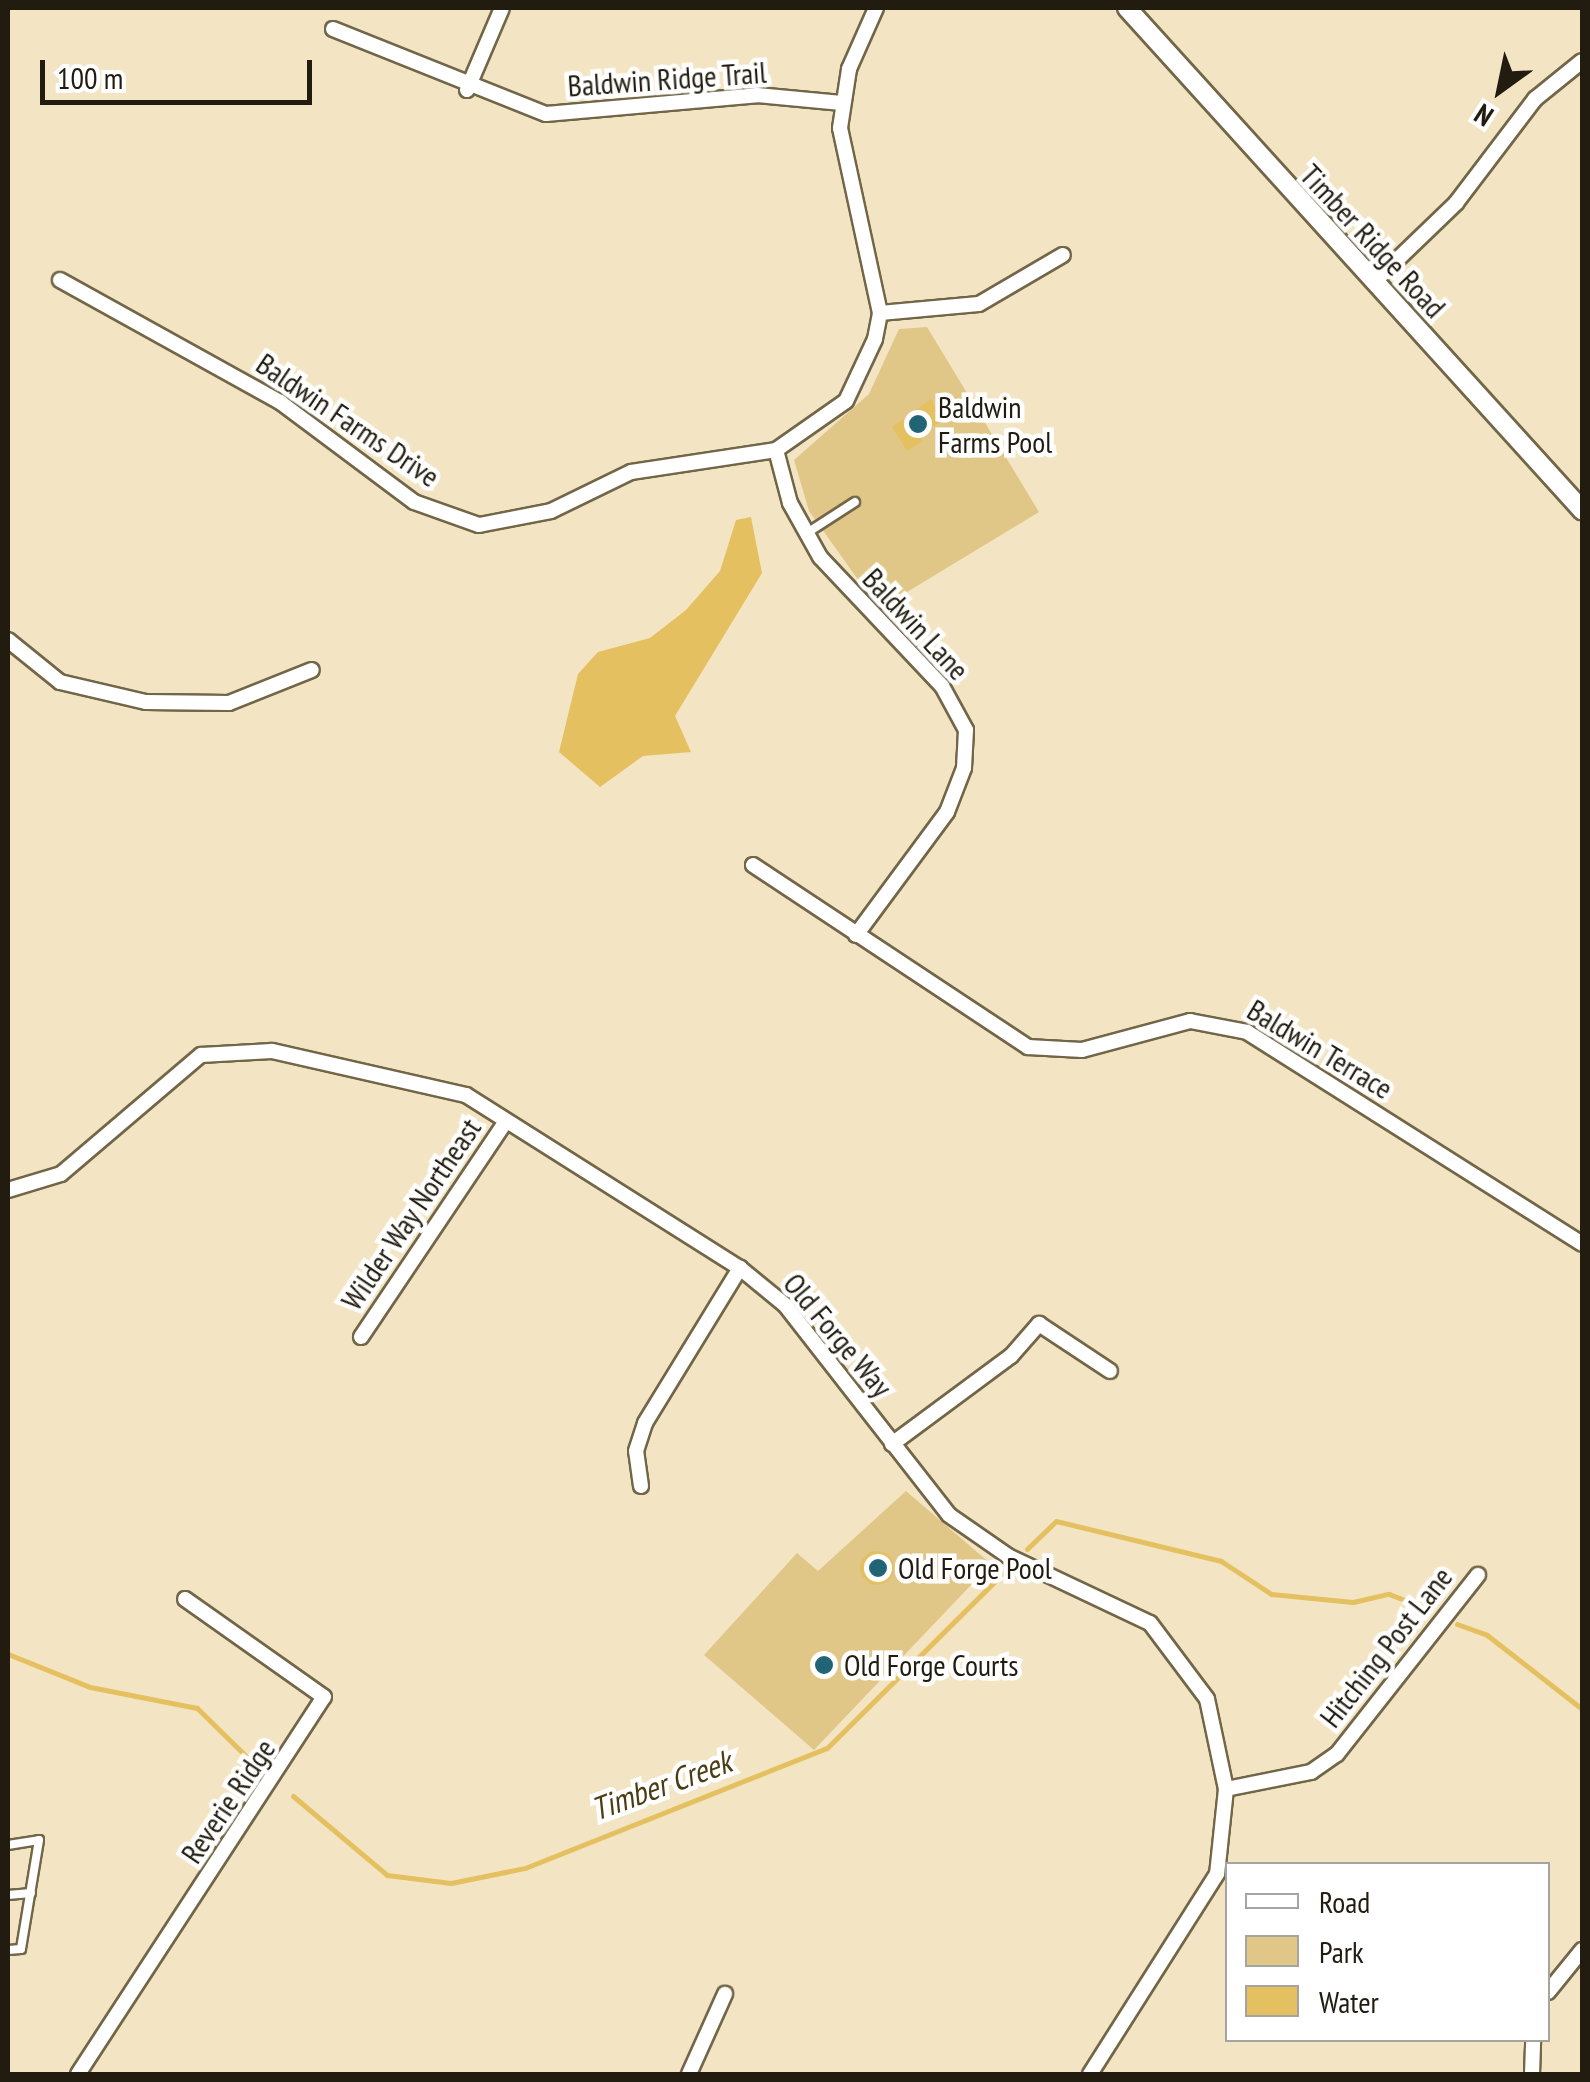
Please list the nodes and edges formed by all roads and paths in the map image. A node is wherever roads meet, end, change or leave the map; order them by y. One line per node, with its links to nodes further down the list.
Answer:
1 (502, 8): 6 (street)
2 (876, 8): 7 (street)
3 (1127, 8): 10 (street, Timber Ridge Road)
4 (334, 30): 6 (street, Baldwin Ridge Trail)
5 (1582, 61): 10 (street)
6 (467, 90): 7 (street, Baldwin Ridge Trail)
7 (842, 102): 11 (street)
8 (1063, 255): 11 (street)
9 (60, 280): 12 (street, Baldwin Farms Drive)
10 (1374, 282): 14 (street, Timber Ridge Road)
11 (880, 313): 12 (street, Baldwin Farms Drive)
12 (776, 450): 15 (street, Baldwin Lane)
13 (855, 502): 15 (lane)
14 (1582, 510)
15 (807, 534): 19 (street, Baldwin Lane)
16 (8, 640): 17 (street)
17 (312, 670)
18 (752, 866): 19 (street, Baldwin Terrace)
19 (856, 935): 22 (street, Baldwin Terrace)
20 (506, 1120): 21 (street, Old Forge Way); 23 (street, Old Forge Way); 24 (street, Wilder Way Northeast)
21 (8, 1190)
22 (1582, 1244)
23 (740, 1268): 26 (street, Old Forge Way); 27 (street)
24 (360, 1337)
25 (1110, 1371): 26 (street)
26 (892, 1444): 30 (street, Old Forge Way)
27 (641, 1486)
28 (1478, 1575): 30 (street, Hitching Post Lane)
29 (185, 1600): 39 (street, Reverie Ridge)
30 (1226, 1789): 41 (street, Old Forge Way)
31 (8, 1845): 32 (lane)
32 (30, 1893): 33 (lane); 34 (lane)
33 (8, 1896)
34 (8, 1950)
35 (1582, 1950): 36 (street)
36 (1550, 1990)
37 (725, 1994): 40 (street)
38 (1532, 2042): 42 (street)
39 (78, 2074)
40 (689, 2074)
41 (1090, 2074)
42 (1532, 2074)

